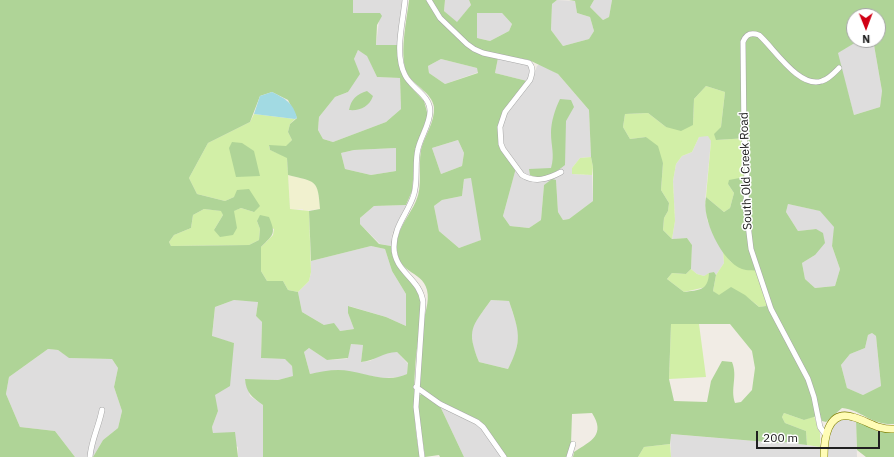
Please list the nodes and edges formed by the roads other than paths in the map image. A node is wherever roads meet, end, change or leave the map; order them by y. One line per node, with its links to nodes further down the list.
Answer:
1 (406, 0): 5 (street)
2 (429, 0): 4 (street)
3 (840, 68): 8 (street, South Old Creek Road)
4 (561, 172)
5 (416, 387): 11 (street); 12 (street)
6 (102, 410): 10 (street)
7 (894, 429): 8 (street)
8 (825, 434): 14 (street)
9 (573, 444): 13 (street)
10 (90, 457)
11 (422, 457)
12 (504, 457)
13 (569, 457)
14 (824, 457)

